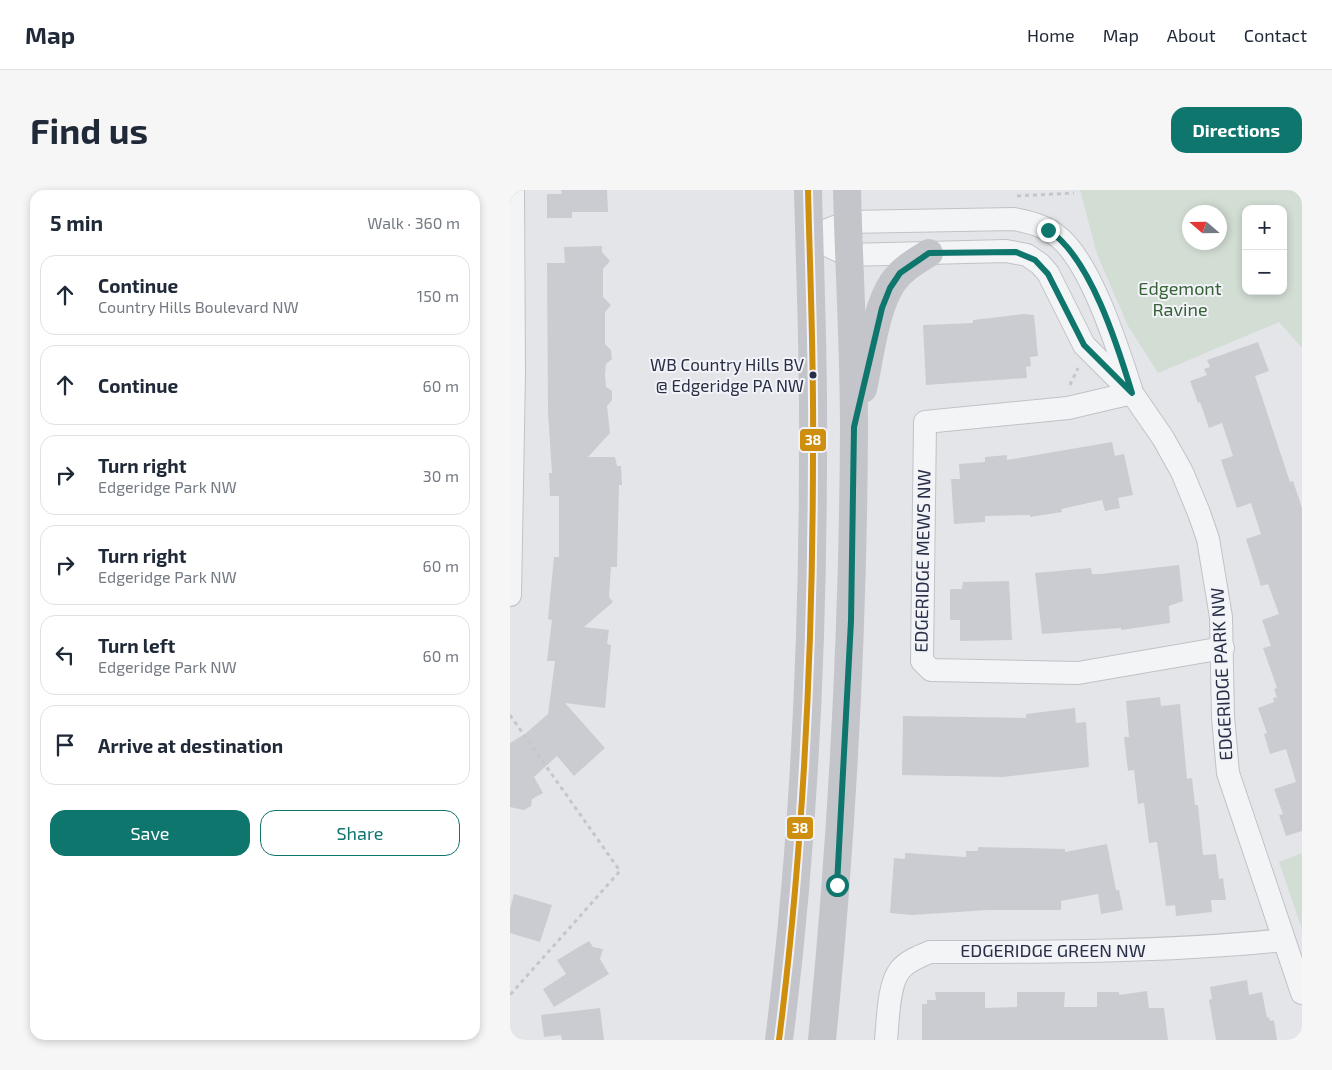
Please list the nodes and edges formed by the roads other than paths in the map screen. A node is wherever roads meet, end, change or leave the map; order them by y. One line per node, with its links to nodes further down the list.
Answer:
1 (513, 190): 9 (street)
2 (808, 190): 5 (main road)
3 (847, 190): 4 (main road)
4 (848, 222): 5 (street, EDGERIDGE PARK NW); 7 (main road); 8 (street, EDGERIDGE PARK NW)
5 (809, 237): 7 (street, EDGERIDGE PARK NW); 15 (main road)
6 (929, 253): 7 (street, EDGERIDGE PARK NW); 8 (street, EDGERIDGE PARK NW); 10 (main road)
7 (848, 255): 10 (main road)
8 (1132, 393): 12 (street, EDGERIDGE PARK NW); 12 (street, EDGERIDGE MEWS NW)
9 (512, 416): 11 (street)
10 (854, 427): 16 (main road)
11 (510, 595)
12 (1223, 648): 13 (street, EDGERIDGE PARK NW)
13 (1284, 940): 14 (street, EDGERIDGE PARK NW); 17 (street, EDGERIDGE GREEN NW)
14 (1302, 993)
15 (779, 1040)
16 (822, 1040)
17 (886, 1040)

